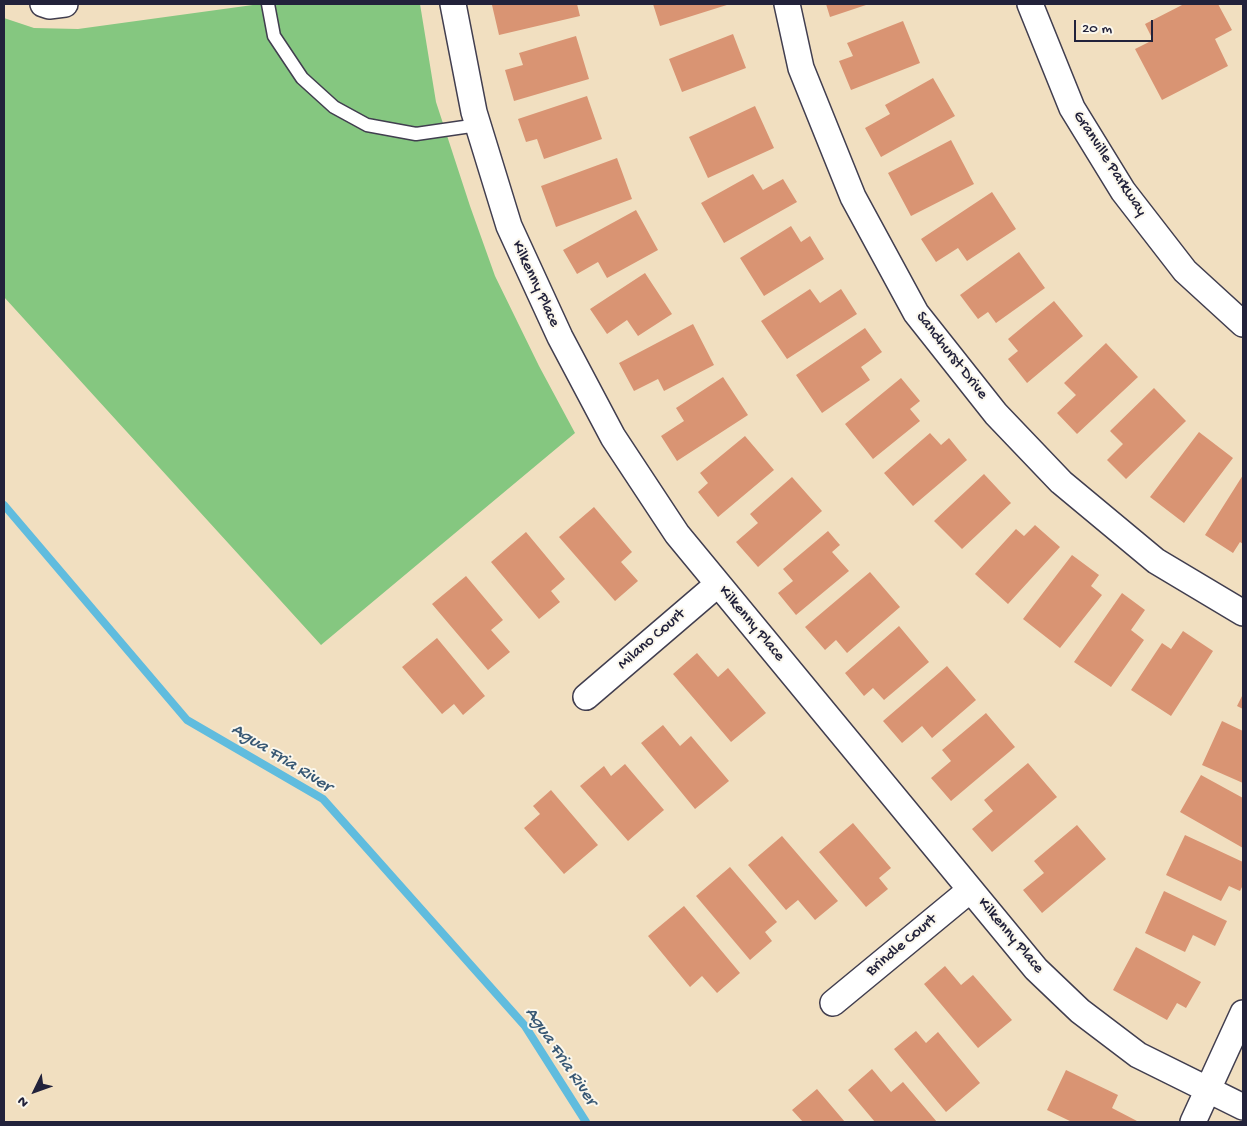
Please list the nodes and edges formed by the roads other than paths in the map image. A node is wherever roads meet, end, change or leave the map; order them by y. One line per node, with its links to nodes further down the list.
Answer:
1 (43, 4): 2 (street)
2 (65, 4)
3 (268, 4): 7 (lane)
4 (453, 4): 7 (street, Kilkenny Place)
5 (787, 4): 10 (street, Sandhurst Drive)
6 (1030, 4): 8 (street, Granville Parkway)
7 (478, 125): 9 (street, Kilkenny Place)
8 (1243, 324)
9 (718, 584): 11 (street, Milano Court); 12 (street, Kilkenny Place)
10 (1243, 613)
11 (586, 697)
12 (970, 890): 13 (street, Brindle Court); 15 (street, Kilkenny Place)
13 (833, 1003)
14 (1243, 1012): 15 (street)
15 (1207, 1091): 16 (street, Kilkenny Place); 17 (street)
16 (1243, 1107)
17 (1193, 1122)

